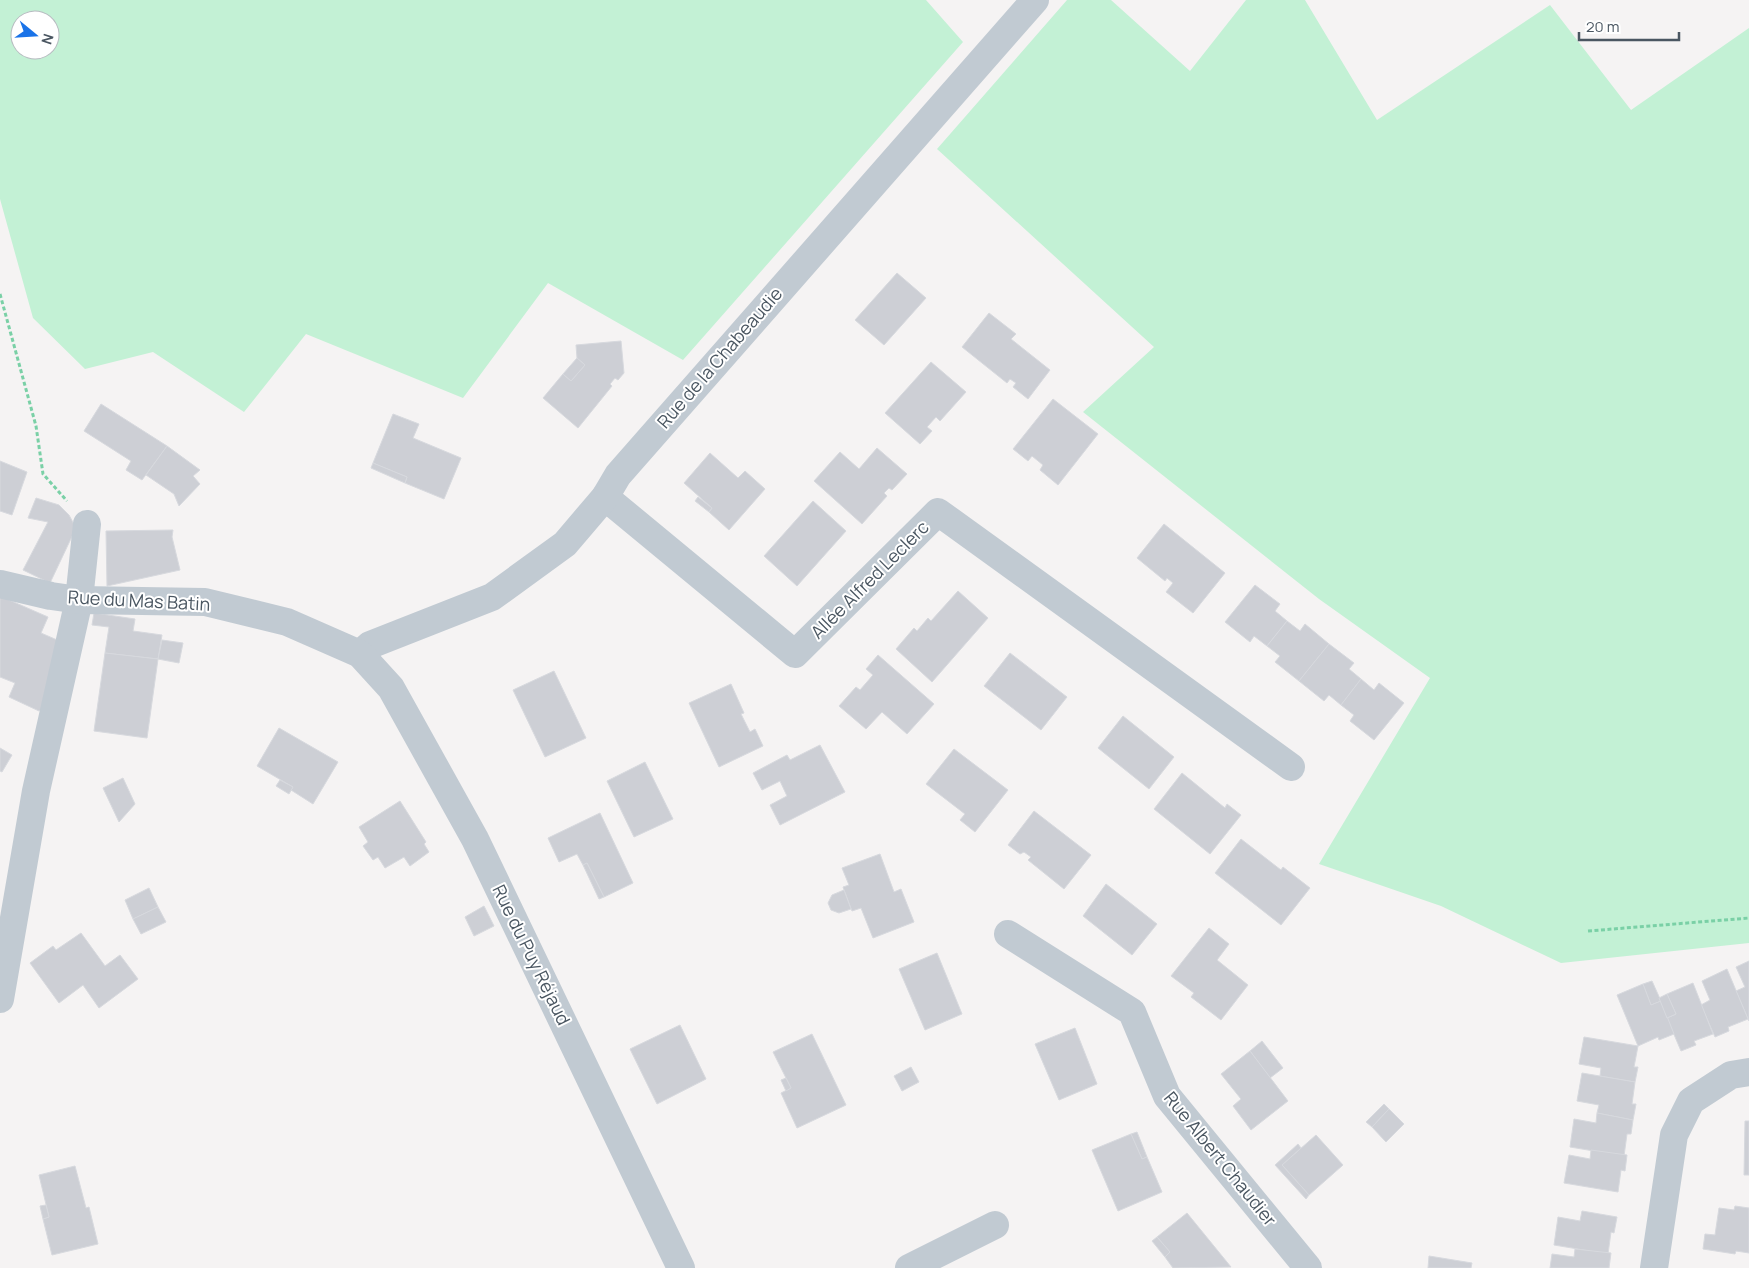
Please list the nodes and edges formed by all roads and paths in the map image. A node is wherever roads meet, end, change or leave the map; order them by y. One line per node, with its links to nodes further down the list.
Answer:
1 (1035, 0): 3 (street, Rue de la Chabeaudie)
2 (0, 294): 4 (path)
3 (605, 497): 7 (street, Rue de la Chabeaudie); 8 (street, Allée Alfred Leclerc)
4 (88, 524): 6 (street)
5 (0, 584): 6 (street, Rue du Mas Batin)
6 (79, 600): 7 (street, Rue du Mas Batin); 12 (street)
7 (360, 654): 15 (street, Rue du Puy Réjaud)
8 (1291, 767)
9 (1749, 918): 10 (path)
10 (1588, 931)
11 (1008, 934): 17 (street, Rue Albert Chaudier)
12 (0, 998)
13 (1749, 1072): 18 (street)
14 (995, 1225): 16 (street)
15 (681, 1268)
16 (909, 1268)
17 (1308, 1268)
18 (1654, 1268)

